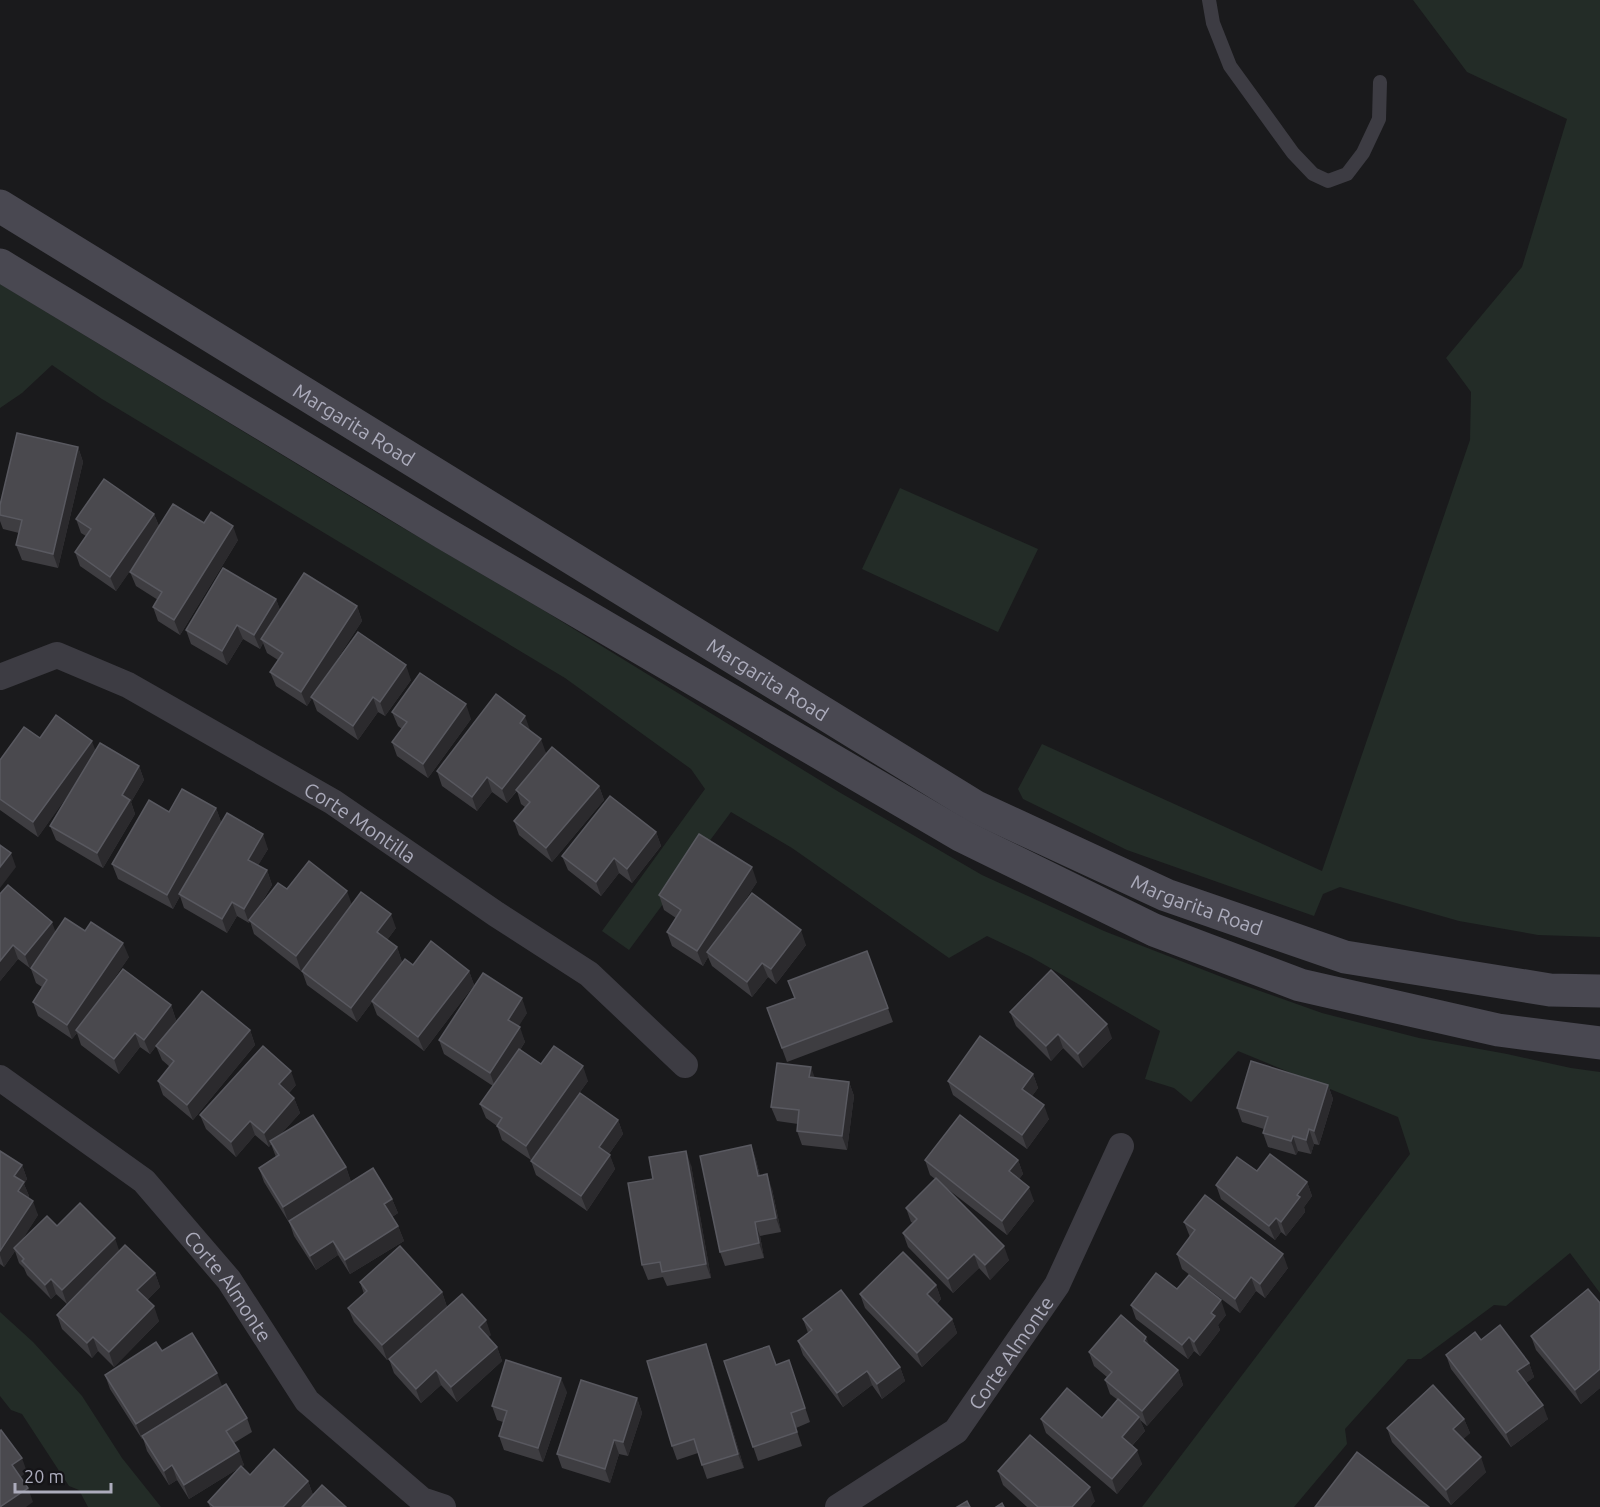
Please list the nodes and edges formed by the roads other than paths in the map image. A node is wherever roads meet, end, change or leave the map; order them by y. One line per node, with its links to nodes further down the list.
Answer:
1 (1209, 0): 2 (lane)
2 (1380, 82)
3 (0, 206): 6 (main road, Margarita Road)
4 (0, 264): 7 (main road, Margarita Road)
5 (0, 677): 8 (street, Corte Montilla)
6 (1600, 991)
7 (1600, 1043)
8 (686, 1065)
9 (0, 1078): 11 (street, Corte Almonte)
10 (1121, 1146): 12 (street, Corte Almonte)
11 (443, 1507)
12 (838, 1507)

